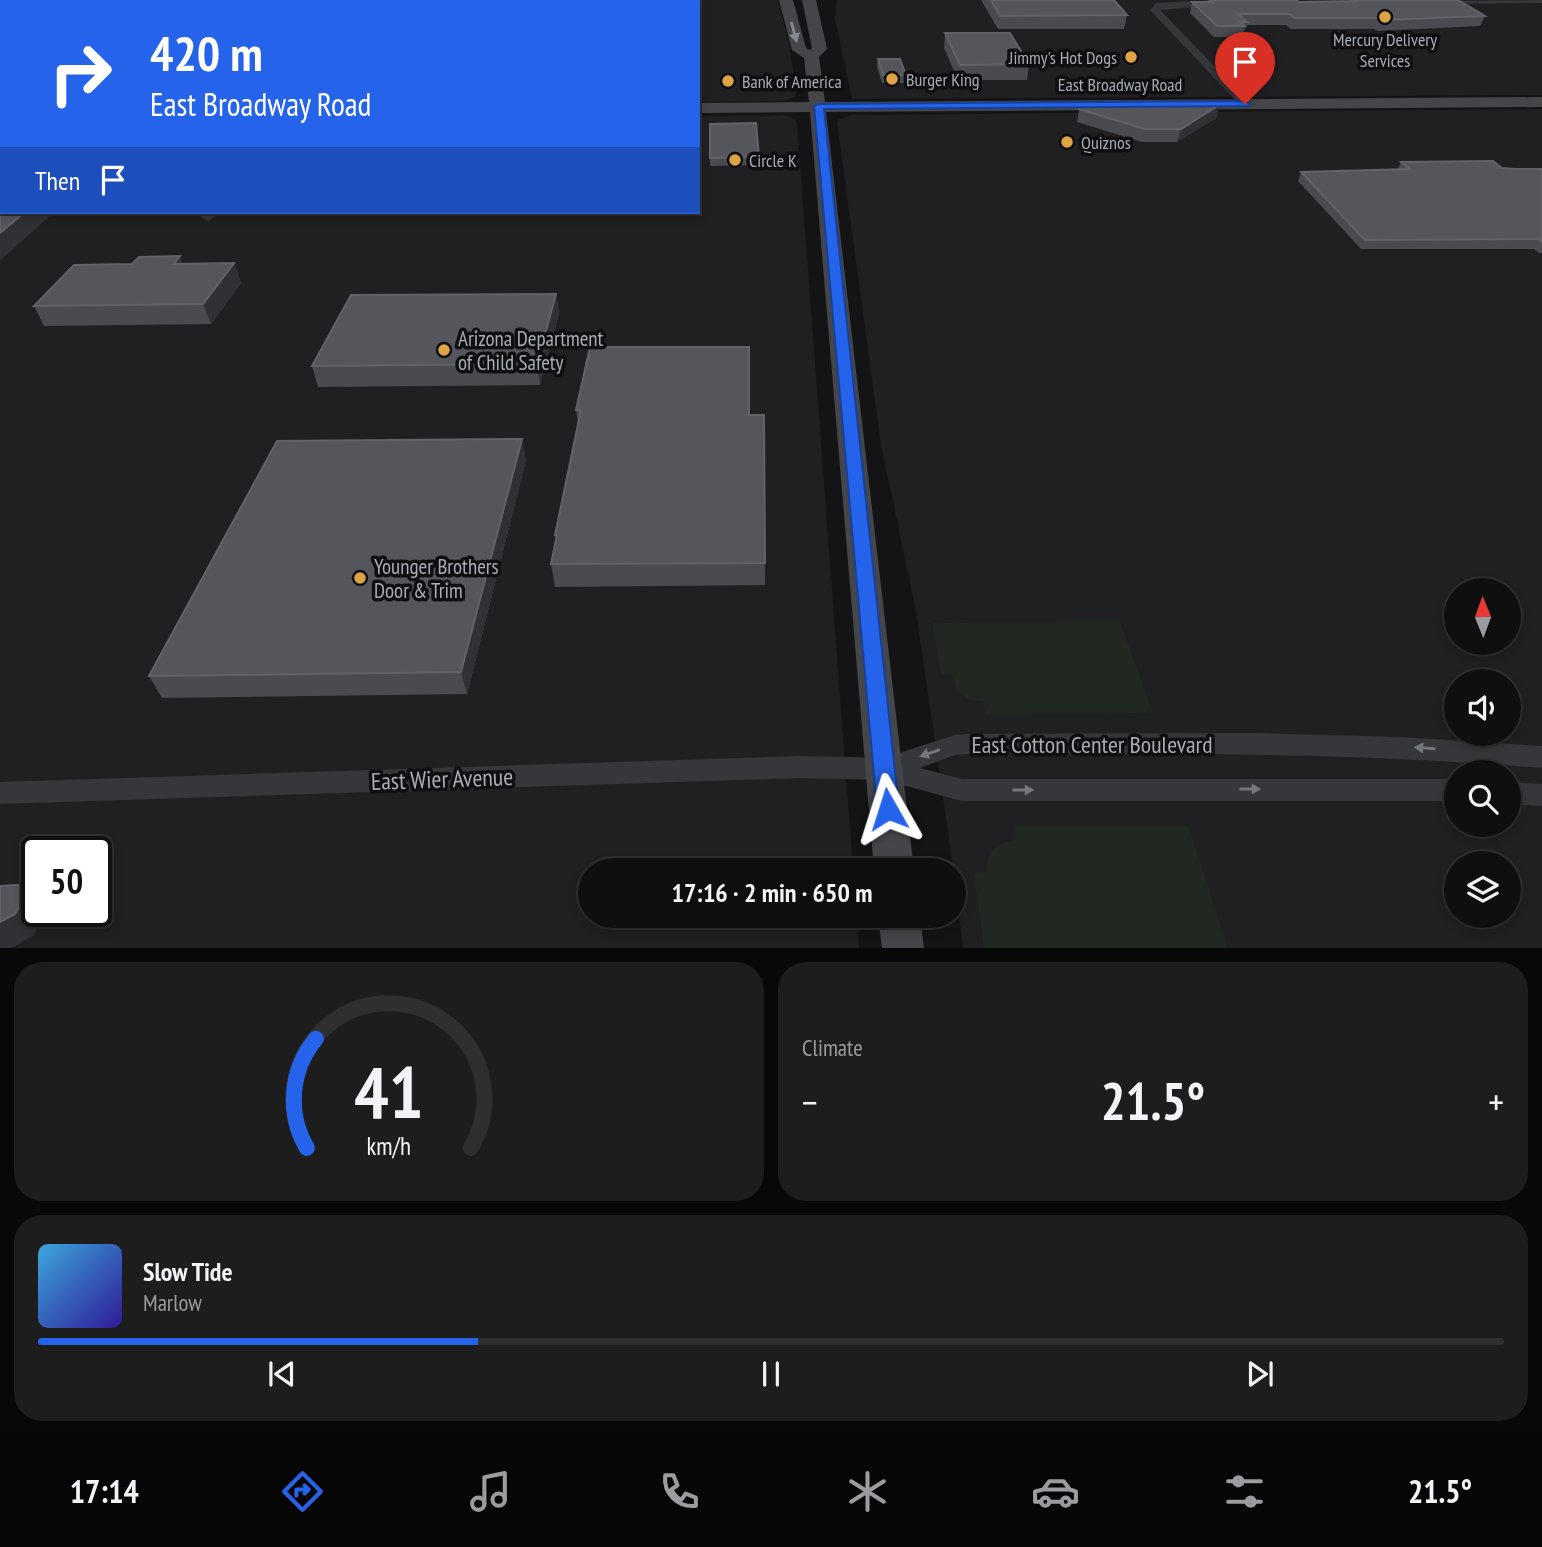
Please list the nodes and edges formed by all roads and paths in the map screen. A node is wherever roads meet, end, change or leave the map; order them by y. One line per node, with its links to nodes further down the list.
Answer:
1 (786, 0): 6 (main road, one-way to 6)
2 (809, 0): 6 (main road)
3 (1542, 0): 4 (street)
4 (1422, 1)
5 (1232, 2): 8 (street)
6 (811, 57): 9 (main road)
7 (1542, 102): 8 (main road, East Broadway Road)
8 (1245, 104): 9 (main road, East Broadway Road)
9 (819, 106): 10 (main road, East Broadway Road); 12 (main road)
10 (700, 108)
11 (1542, 757): 12 (street, East Cotton Center Boulevard, one-way to 12)
12 (884, 769): 13 (street, East Cotton Center Boulevard, one-way to 13); 14 (street, East Wier Avenue); 17 (main road)
13 (1444, 790)
14 (0, 793)
15 (1521, 794): 16 (street)
16 (1542, 795)
17 (893, 858)
18 (901, 928): 19 (main road)
19 (903, 948)

